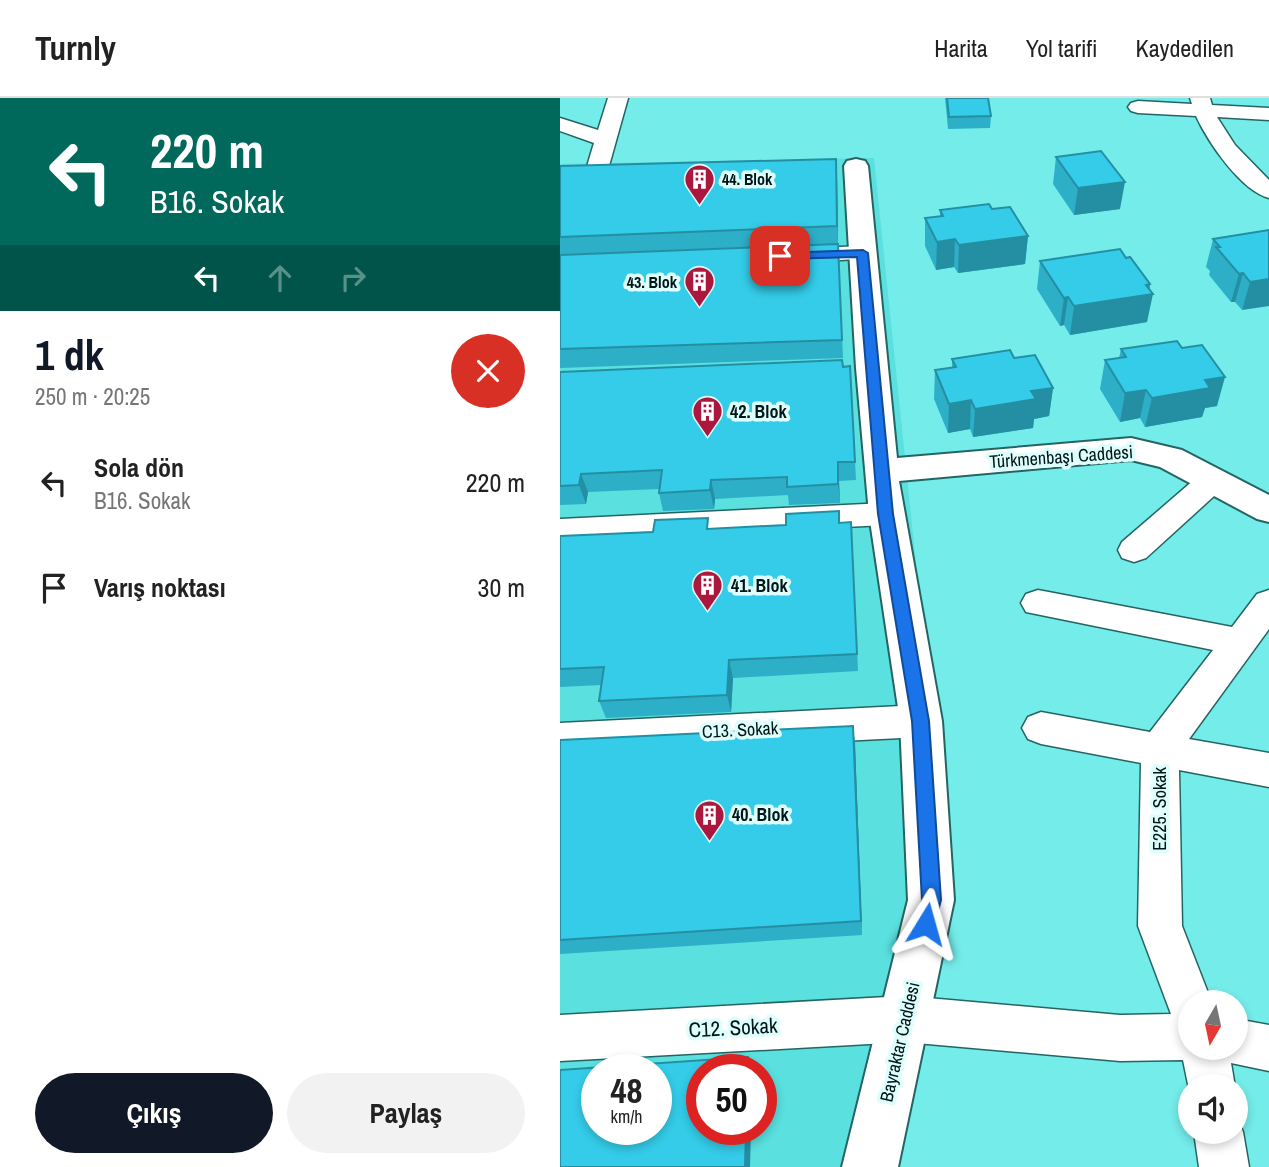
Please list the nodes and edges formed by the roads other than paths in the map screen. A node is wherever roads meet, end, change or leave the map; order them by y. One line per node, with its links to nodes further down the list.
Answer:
1 (618, 98): 6 (street)
2 (1201, 103): 3 (street); 4 (street); 10 (street)
3 (1138, 107)
4 (1257, 108)
5 (560, 124): 6 (street)
6 (606, 140): 8 (street)
7 (843, 166): 13 (main road, Bayraktar Caddesi)
8 (596, 173): 9 (street); 11 (street)
9 (623, 173)
10 (1258, 173): 12 (street)
11 (572, 174)
12 (1269, 191)
13 (863, 253): 14 (street); 15 (main road, Bayraktar Caddesi)
14 (766, 257)
15 (883, 471): 16 (main road, Türkmenbaşı Caddesi); 18 (main road, Bayraktar Caddesi)
16 (1213, 480): 17 (main road, Türkmenbaşı Caddesi); 20 (street)
17 (1269, 510)
18 (886, 514): 19 (street); 24 (main road, Bayraktar Caddesi)
19 (560, 530)
20 (1134, 550)
21 (1038, 603): 23 (street)
22 (1269, 603): 23 (street, E225. Sokak)
23 (1240, 642): 27 (street, E225. Sokak)
24 (921, 721): 26 (street, C13. Sokak); 30 (main road, Bayraktar Caddesi)
25 (1041, 728): 27 (street)
26 (560, 739)
27 (1160, 748): 28 (street); 29 (street, E225. Sokak)
28 (1269, 769)
29 (1185, 990)
30 (905, 1019): 31 (street, C12. Sokak); 32 (street, C12. Sokak); 36 (main road, Bayraktar Caddesi)
31 (1178, 1037)
32 (560, 1038)
33 (1248, 1044): 34 (street)
34 (1269, 1048)
35 (1221, 1144): 37 (street)
36 (870, 1167)
37 (1224, 1167)

